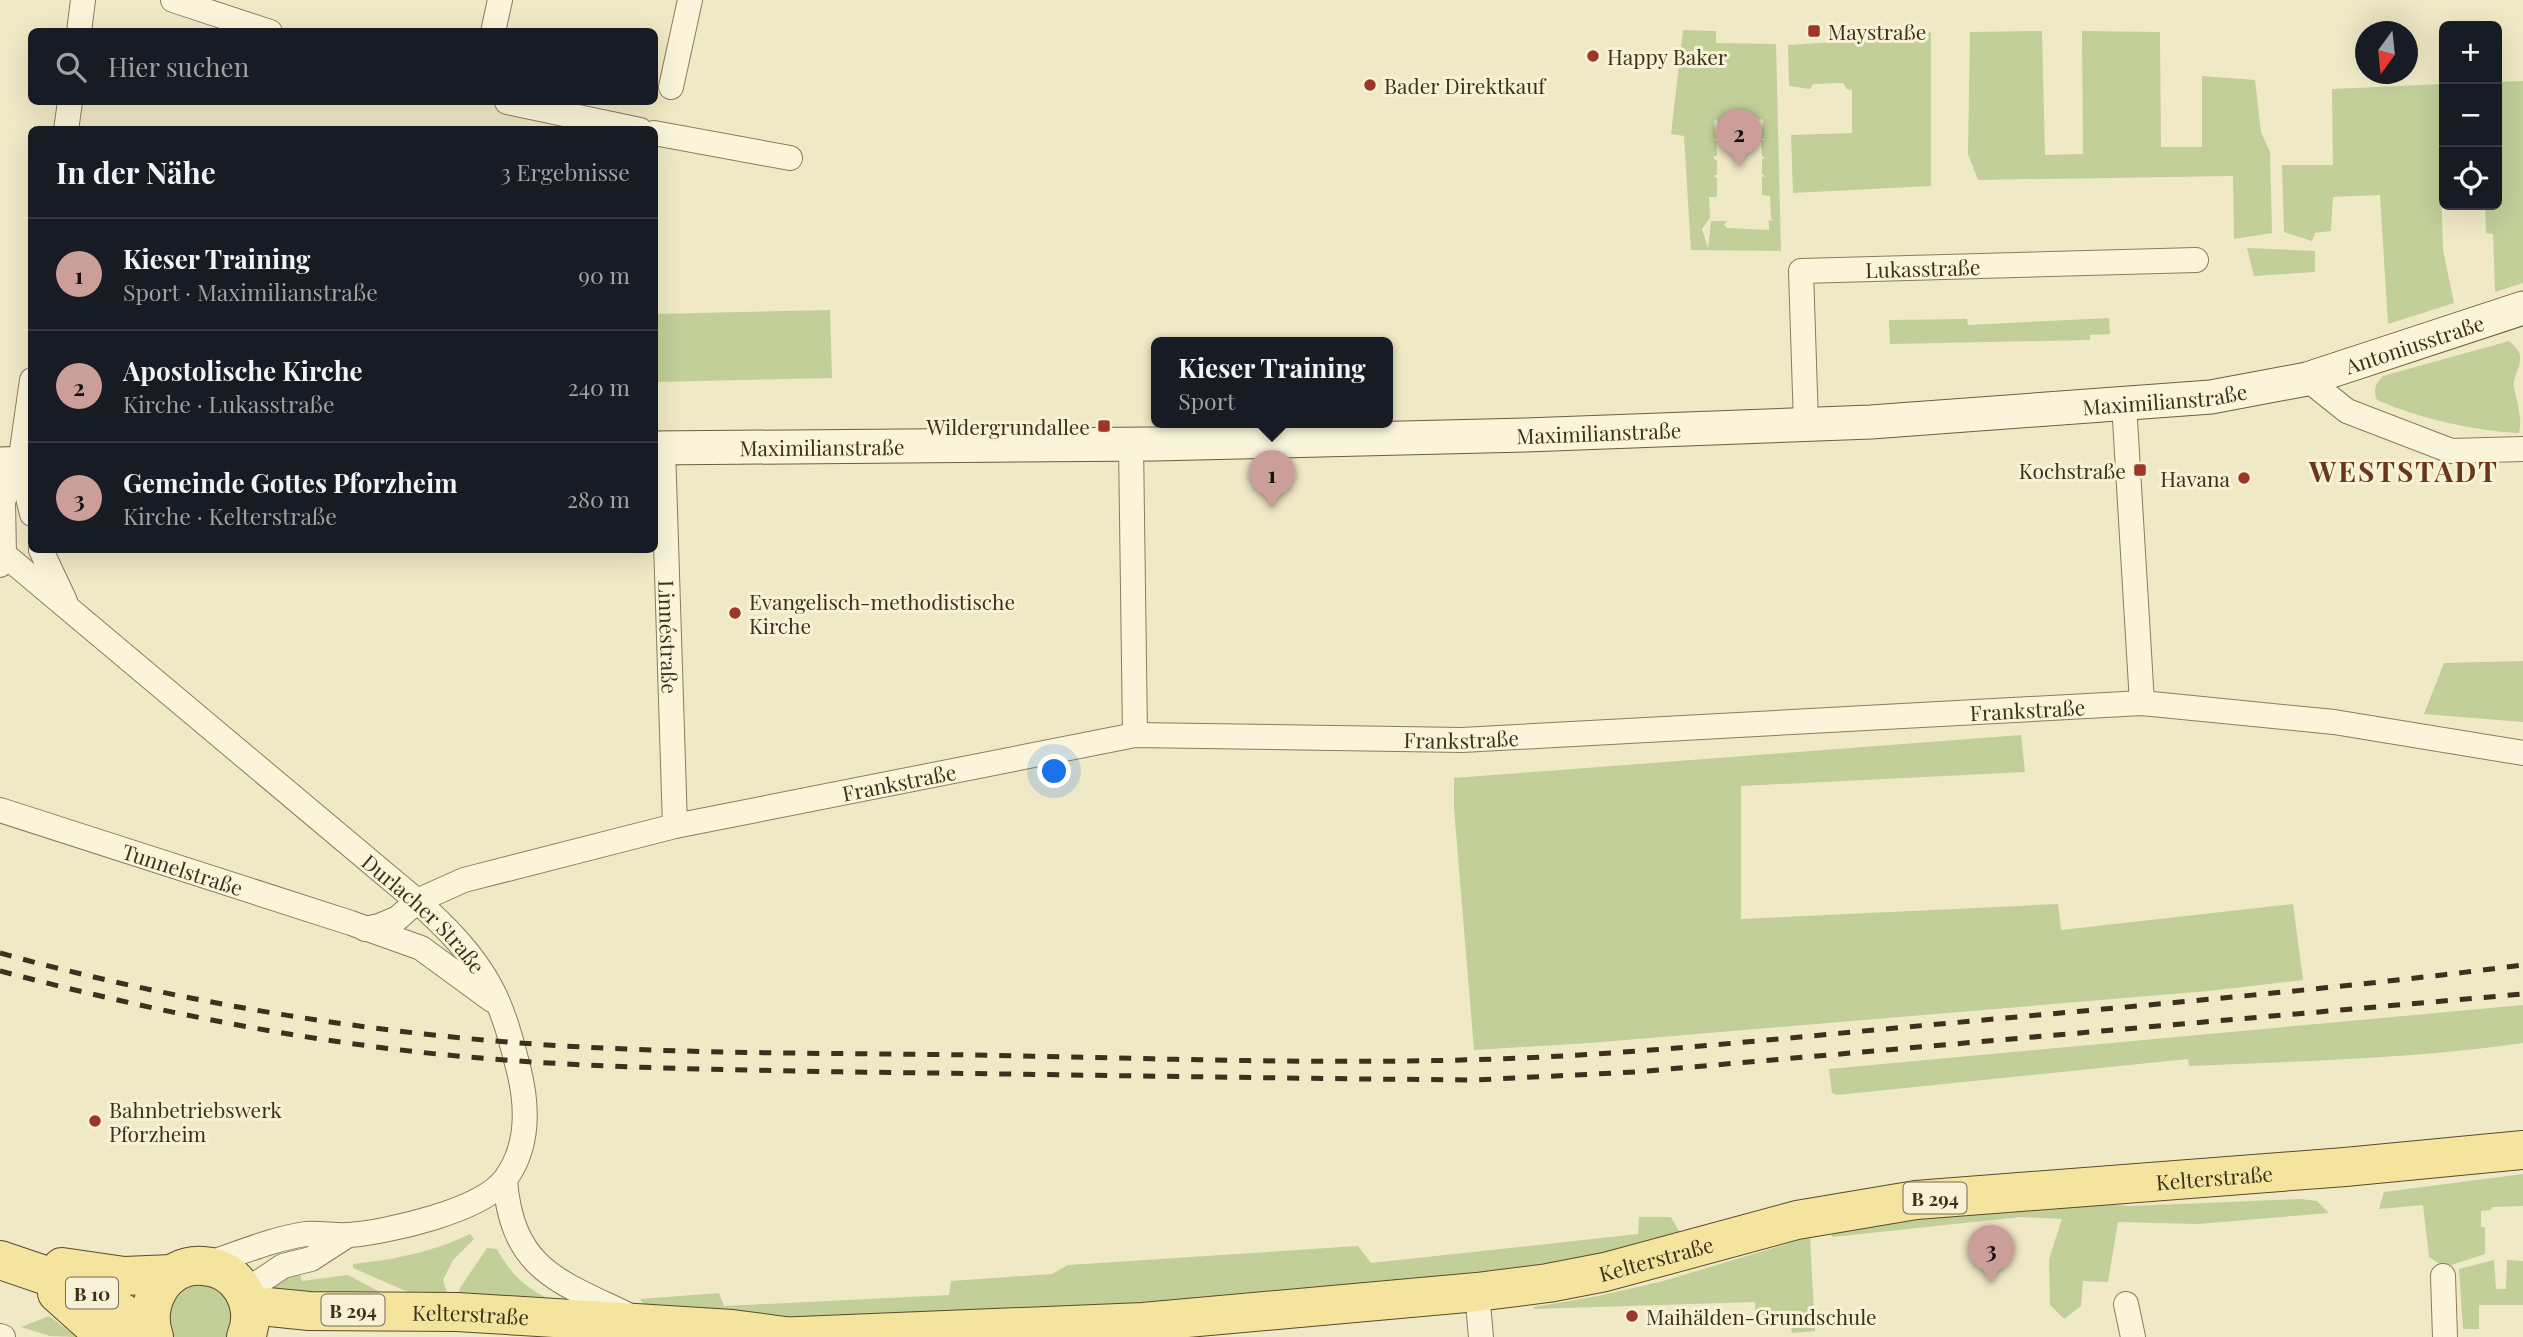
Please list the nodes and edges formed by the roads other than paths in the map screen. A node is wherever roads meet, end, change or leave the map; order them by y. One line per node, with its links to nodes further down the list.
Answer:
1 (83, 0): 5 (street)
2 (173, 0): 6 (street)
3 (500, 0): 7 (street)
4 (690, 0): 8 (street)
5 (80, 28)
6 (258, 28)
7 (494, 28)
8 (671, 87)
9 (70, 105): 11 (street)
10 (521, 105): 12 (street)
11 (67, 126)
12 (621, 126)
13 (658, 134): 14 (street)
14 (790, 158)
15 (2196, 260): 20 (street, Lukasstraße)
16 (2523, 308): 17 (street, Antoniusstraße)
17 (2307, 379): 19 (street, Maximilianstraße); 23 (street)
18 (28, 402): 24 (street)
19 (2124, 403): 20 (street, Maximilianstraße); 29 (street)
20 (1806, 424): 21 (street, Maximilianstraße)
21 (1130, 444): 22 (street, Maximilianstraße); 30 (street)
22 (659, 448): 33 (street, Linnéstraße)
23 (2523, 449)
24 (17, 464): 25 (street); 27 (street, Durlacher Straße)
25 (28, 501)
26 (42, 553): 28 (street, Durlacher Straße)
27 (1, 557): 28 (street, Durlacher Straße)
28 (66, 604): 34 (street, Durlacher Straße)
29 (2142, 703): 30 (street, Frankstraße); 31 (street, Frankstraße)
30 (1135, 735): 33 (street, Frankstraße)
31 (2523, 753)
32 (0, 810): 35 (street, Tunnelstraße)
33 (675, 826): 34 (street, Frankstraße)
34 (418, 901): 35 (street); 36 (street, Durlacher Straße)
35 (365, 929): 36 (street, Tunnelstraße)
36 (499, 1005): 38 (street, Durlacher Straße)
37 (2523, 1150): 43 (main road, Kelterstraße / B 294)
38 (505, 1181): 39 (street); 46 (street, Kelterstraße)
39 (348, 1235): 41 (street); 45 (street)
40 (13, 1264): 41 (main road, B 10); 47 (main road, B 10); 49 (main road, B 10)
41 (188, 1270): 45 (main road); 47 (main road)
42 (2443, 1276): 54 (street)
43 (1477, 1292): 48 (main road, Kelterstraße / B 294); 52 (street)
44 (2126, 1304): 53 (street)
45 (246, 1311): 46 (main road, Kelterstraße / B 294)
46 (650, 1325): 48 (main road, Kelterstraße / B 294)
47 (153, 1335)
48 (780, 1336)
49 (106, 1337)
50 (345, 1337): 51 (main road, Kelterstraße / B 294)
51 (526, 1337)
52 (1481, 1337)
53 (2133, 1337)
54 (2445, 1337)

